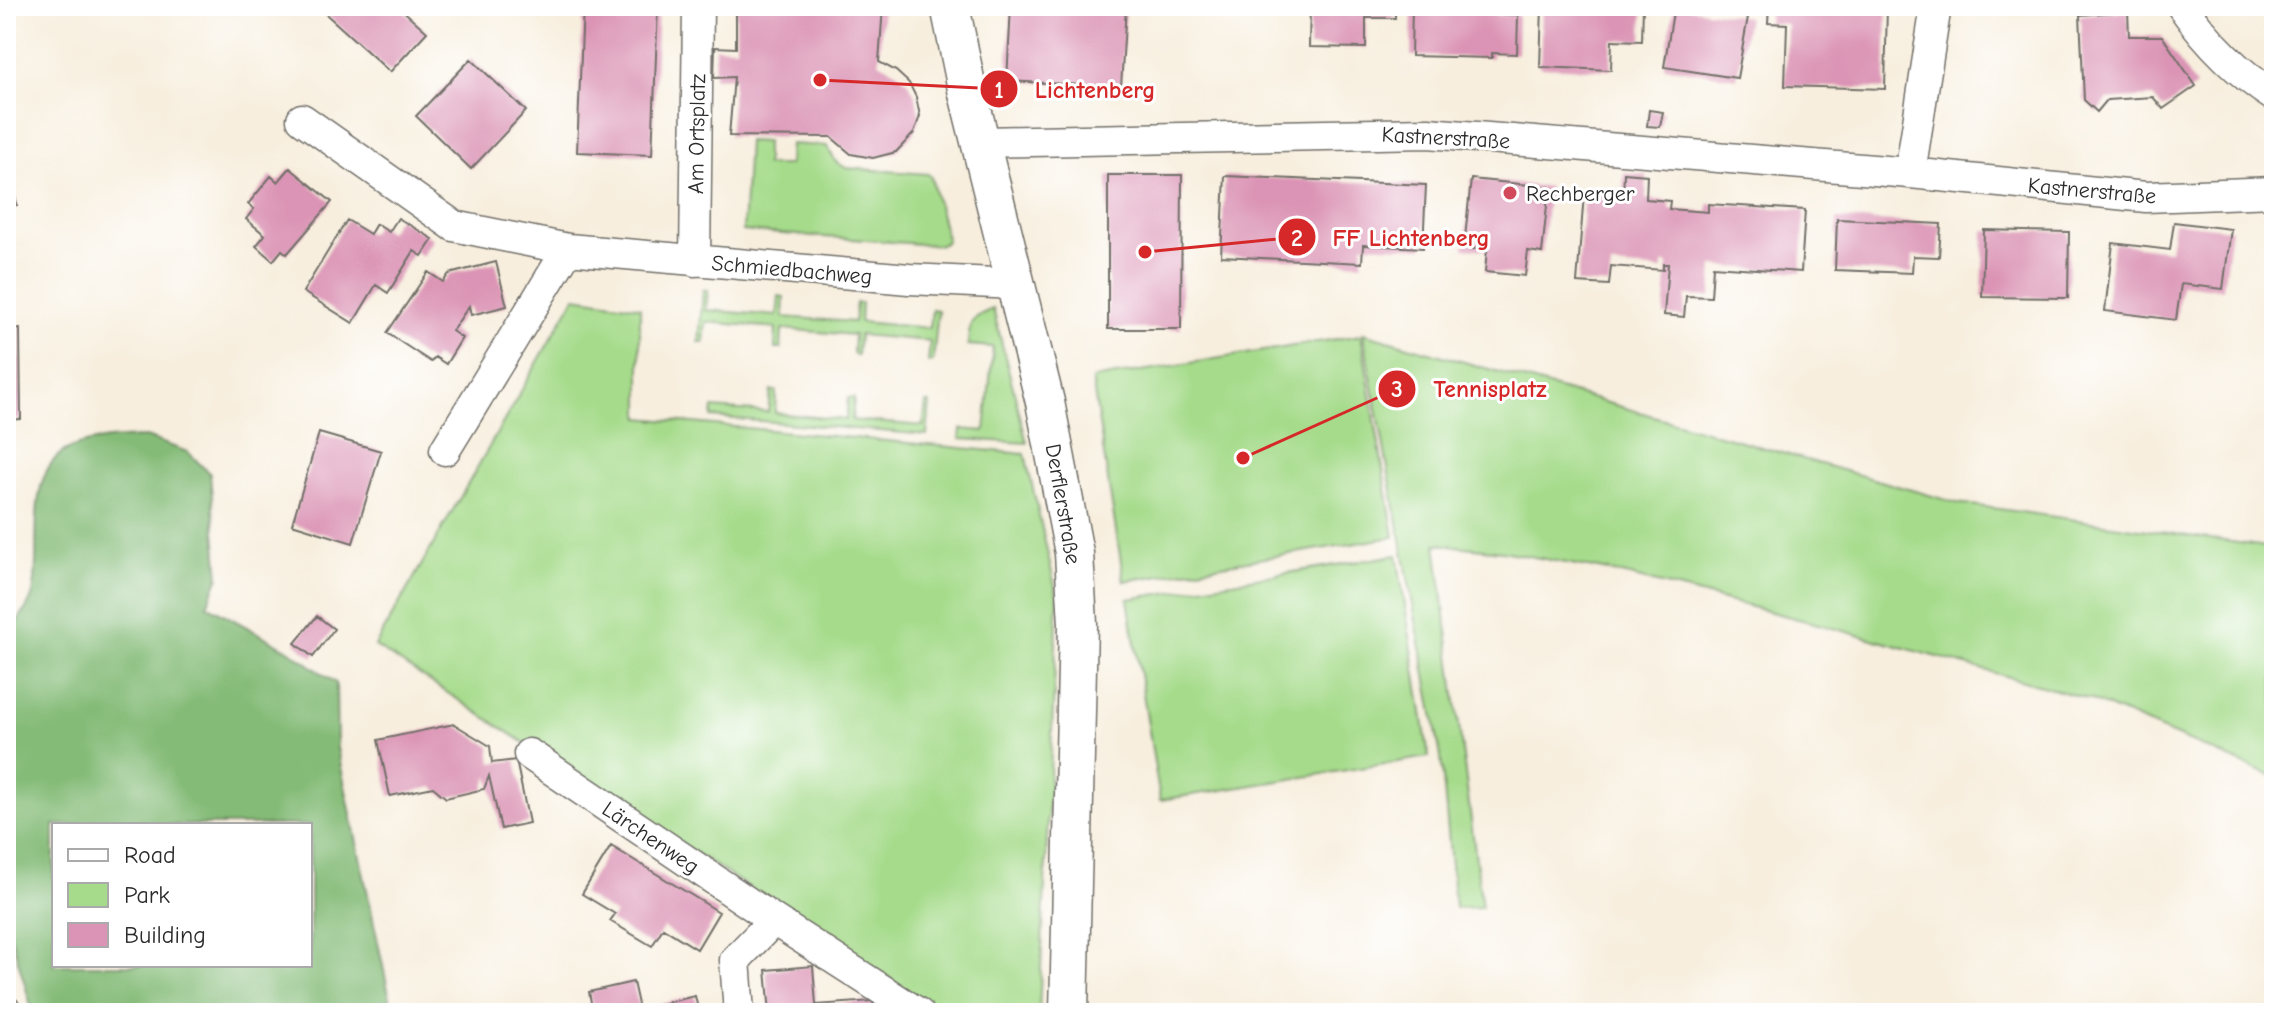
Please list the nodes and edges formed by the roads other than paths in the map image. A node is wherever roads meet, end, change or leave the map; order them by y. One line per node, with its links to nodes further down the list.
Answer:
1 (698, 6): 11 (street, Am Ortsplatz)
2 (950, 6): 7 (street, Derflerstraße)
3 (1936, 6): 8 (street)
4 (2182, 6): 5 (street)
5 (2274, 96)
6 (302, 119): 10 (street, Schmiedbachweg)
7 (981, 142): 8 (street, Kastnerstraße); 12 (street, Derflerstraße)
8 (1910, 173): 9 (street, Kastnerstraße)
9 (2274, 192)
10 (568, 249): 11 (street, Schmiedbachweg); 13 (street)
11 (695, 261): 12 (street, Schmiedbachweg)
12 (1016, 284): 18 (street, Derflerstraße)
13 (445, 450)
14 (529, 754): 15 (street, Lärchenweg)
15 (774, 920): 16 (street); 17 (street, Lärchenweg)
16 (739, 1013)
17 (918, 1013)
18 (1069, 1013)

